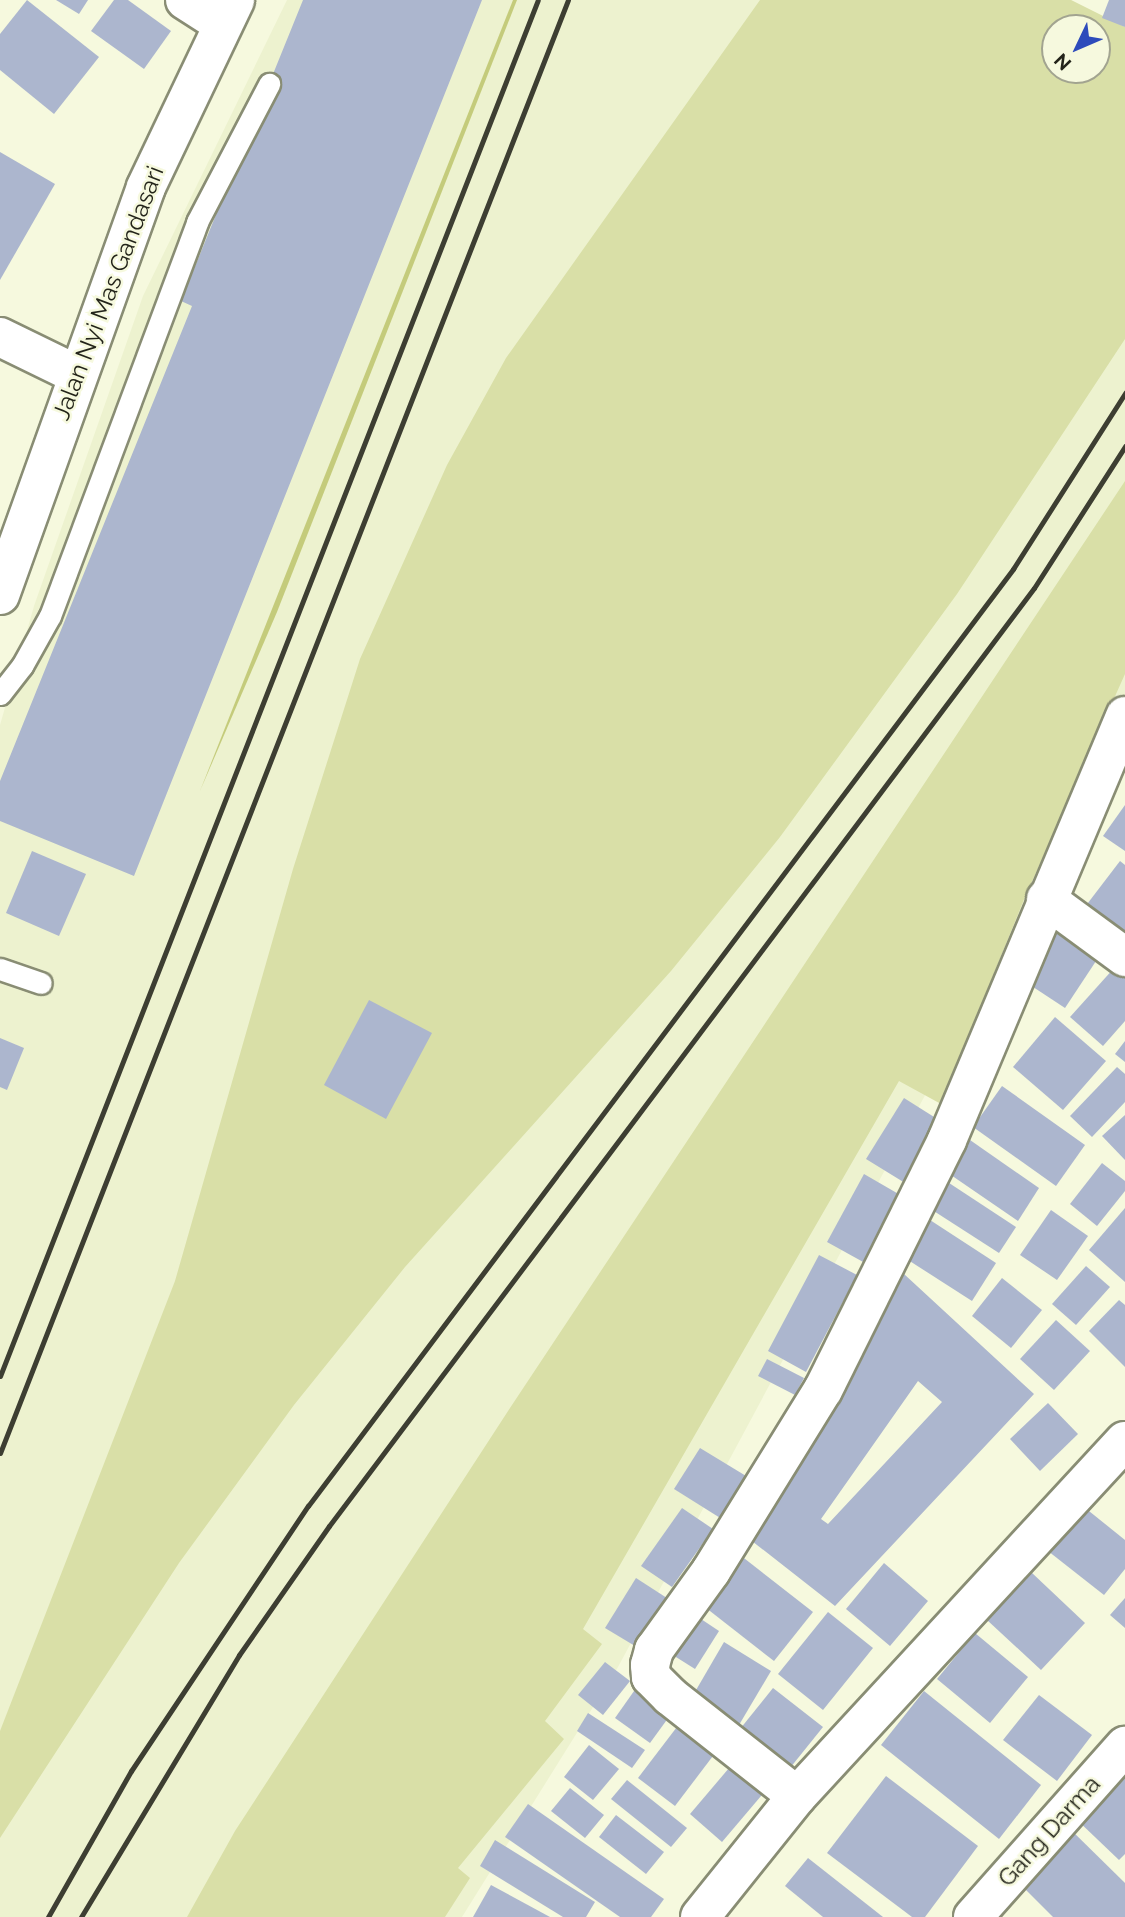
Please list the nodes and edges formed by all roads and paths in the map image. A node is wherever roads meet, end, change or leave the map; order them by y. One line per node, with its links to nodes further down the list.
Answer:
1 (185, 0): 2 (street)
2 (228, 11): 5 (street, Jalan Nyi Mas Gandasari)
3 (269, 84): 7 (lane)
4 (0, 337): 5 (street)
5 (76, 374): 6 (street, Jalan Nyi Mas Gandasari)
6 (0, 595)
7 (0, 694)
8 (1125, 716): 9 (street)
9 (1046, 899): 10 (street); 15 (street)
10 (1125, 957)
11 (0, 969): 12 (lane)
12 (41, 983)
13 (1125, 1441): 15 (street)
14 (1125, 1746): 17 (street, Gang Darma)
15 (797, 1796): 16 (street)
16 (700, 1917)
17 (973, 1917)

